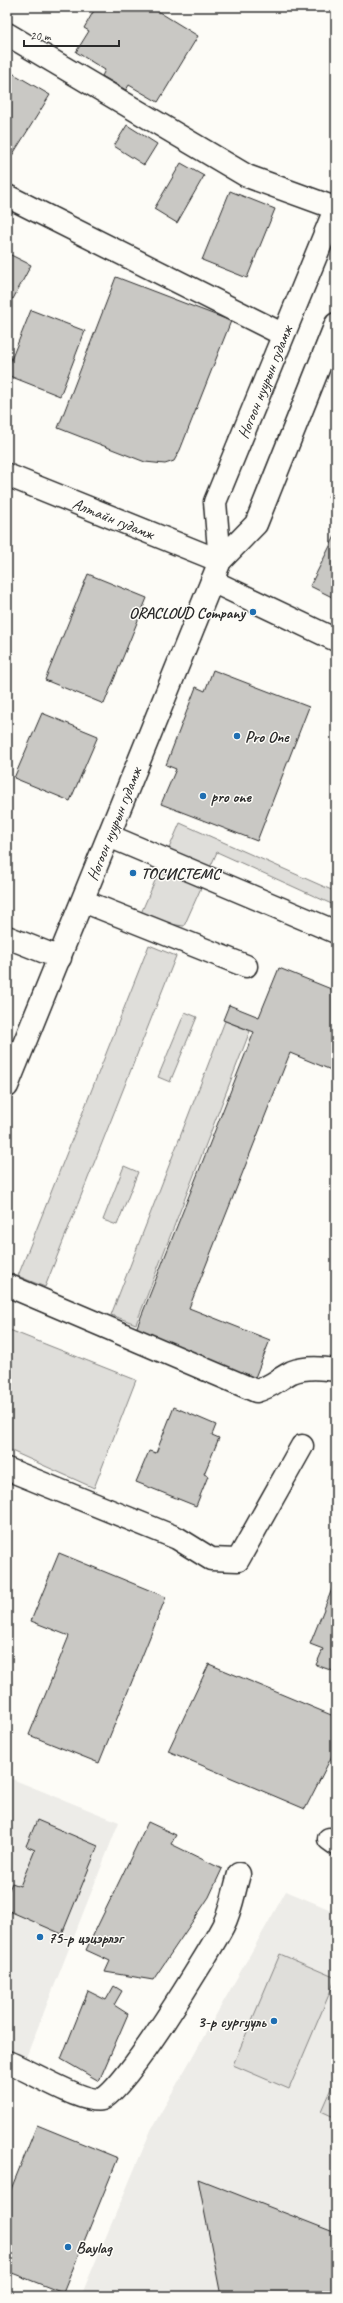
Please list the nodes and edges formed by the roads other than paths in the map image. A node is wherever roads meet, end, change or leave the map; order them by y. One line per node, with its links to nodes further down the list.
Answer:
1 (7, 34): 3 (street)
2 (7, 196): 5 (street)
3 (336, 208): 5 (street, Ногоон нуурын гудамж)
4 (336, 324): 7 (street, Ногоон нуурын гудамж)
5 (282, 334): 7 (street, Ногоон нуурын гудамж)
6 (7, 475): 7 (street, Алтайн гудамж)
7 (220, 561): 8 (street, Ногоон нуурын гудамж)
8 (212, 581): 9 (street); 10 (street, Ногоон нуурын гудамж)
9 (336, 640)
10 (109, 836): 11 (street, Ногоон нуурын гудамж); 12 (street)
11 (83, 901): 14 (street, Ногоон нуурын гудамж); 15 (street)
12 (336, 932)
13 (7, 937): 14 (street)
14 (60, 958): 16 (street, Ногоон нуурын гудамж)
15 (246, 966)
16 (7, 1086)
17 (7, 1285): 18 (street)
18 (336, 1370)
19 (302, 1446): 20 (street)
20 (7, 1469)
21 (239, 1874): 22 (street)
22 (7, 2062)

